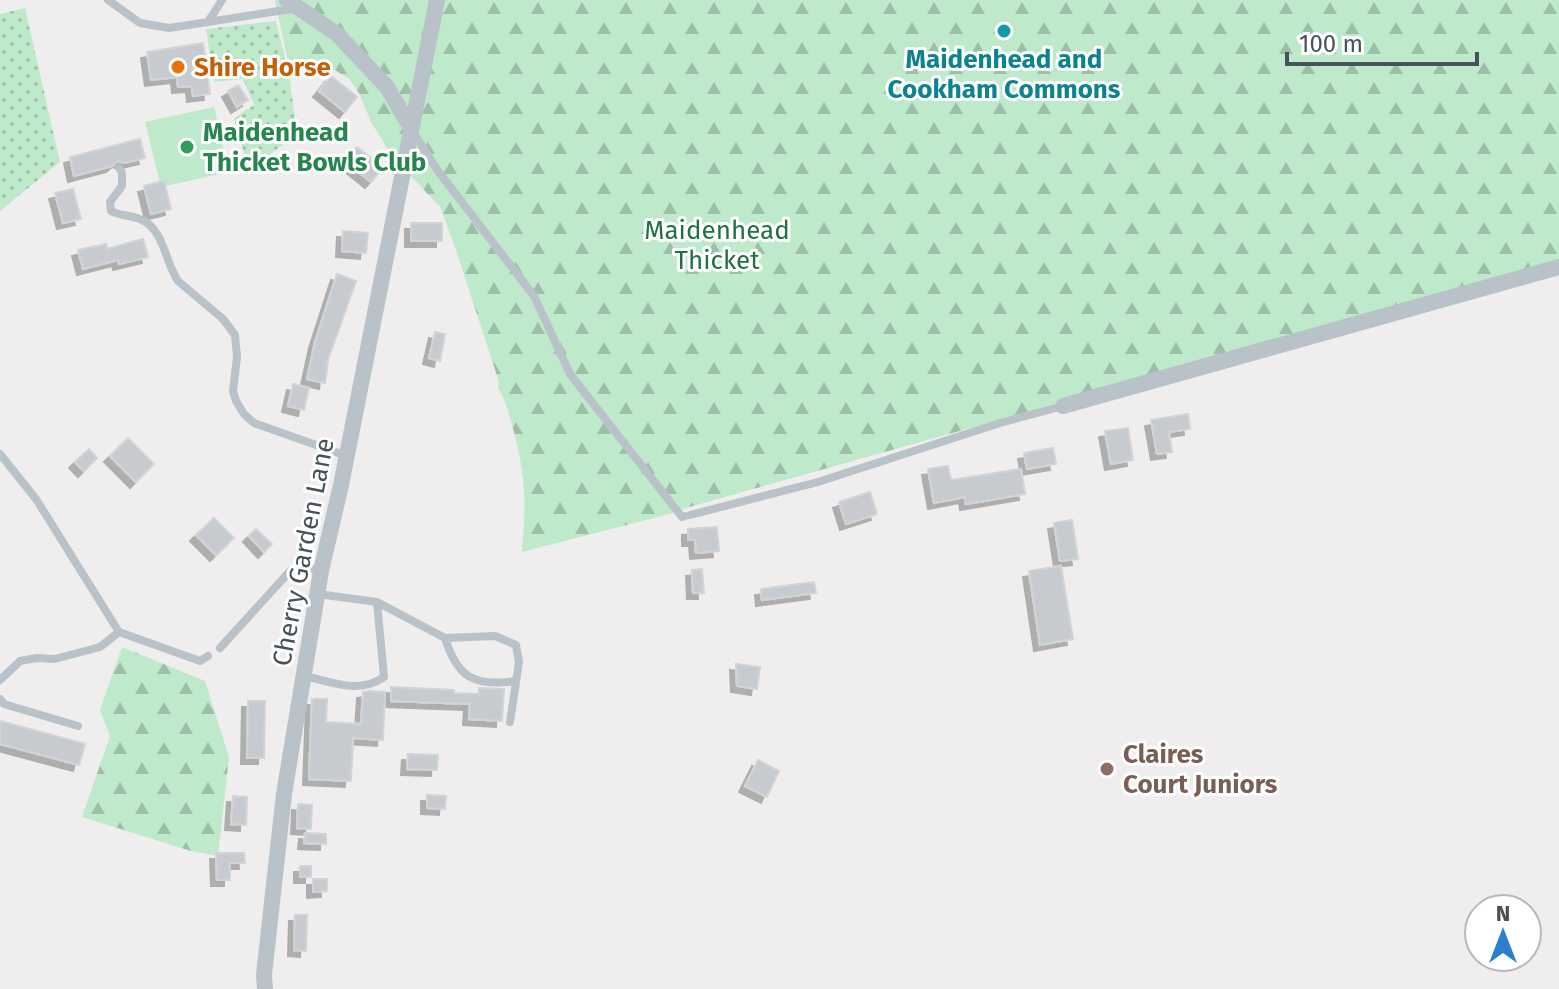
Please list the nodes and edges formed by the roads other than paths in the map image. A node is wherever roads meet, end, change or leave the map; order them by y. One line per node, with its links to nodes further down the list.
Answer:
1 (108, 0): 5 (lane)
2 (222, 0): 5 (lane)
3 (437, 0): 6 (street, Cherry Garden Lane)
4 (294, 4): 5 (lane); 6 (street)
5 (208, 22)
6 (411, 128): 9 (lane); 11 (street, Cherry Garden Lane)
7 (119, 168): 11 (lane)
8 (1559, 267): 9 (street)
9 (1063, 406)
10 (0, 454): 15 (lane)
11 (347, 456): 12 (street, Cherry Garden Lane)
12 (321, 571): 13 (street, Cherry Garden Lane); 17 (lane)
13 (317, 594): 14 (lane); 25 (street, Cherry Garden Lane)
14 (377, 602): 16 (lane); 19 (lane)
15 (119, 632): 18 (lane); 20 (lane)
16 (445, 638): 21 (lane); 21 (lane)
17 (220, 648)
18 (208, 656)
19 (313, 678)
20 (0, 680)
21 (515, 681): 23 (lane)
22 (0, 699): 24 (lane)
23 (510, 722)
24 (78, 726)
25 (265, 989)

